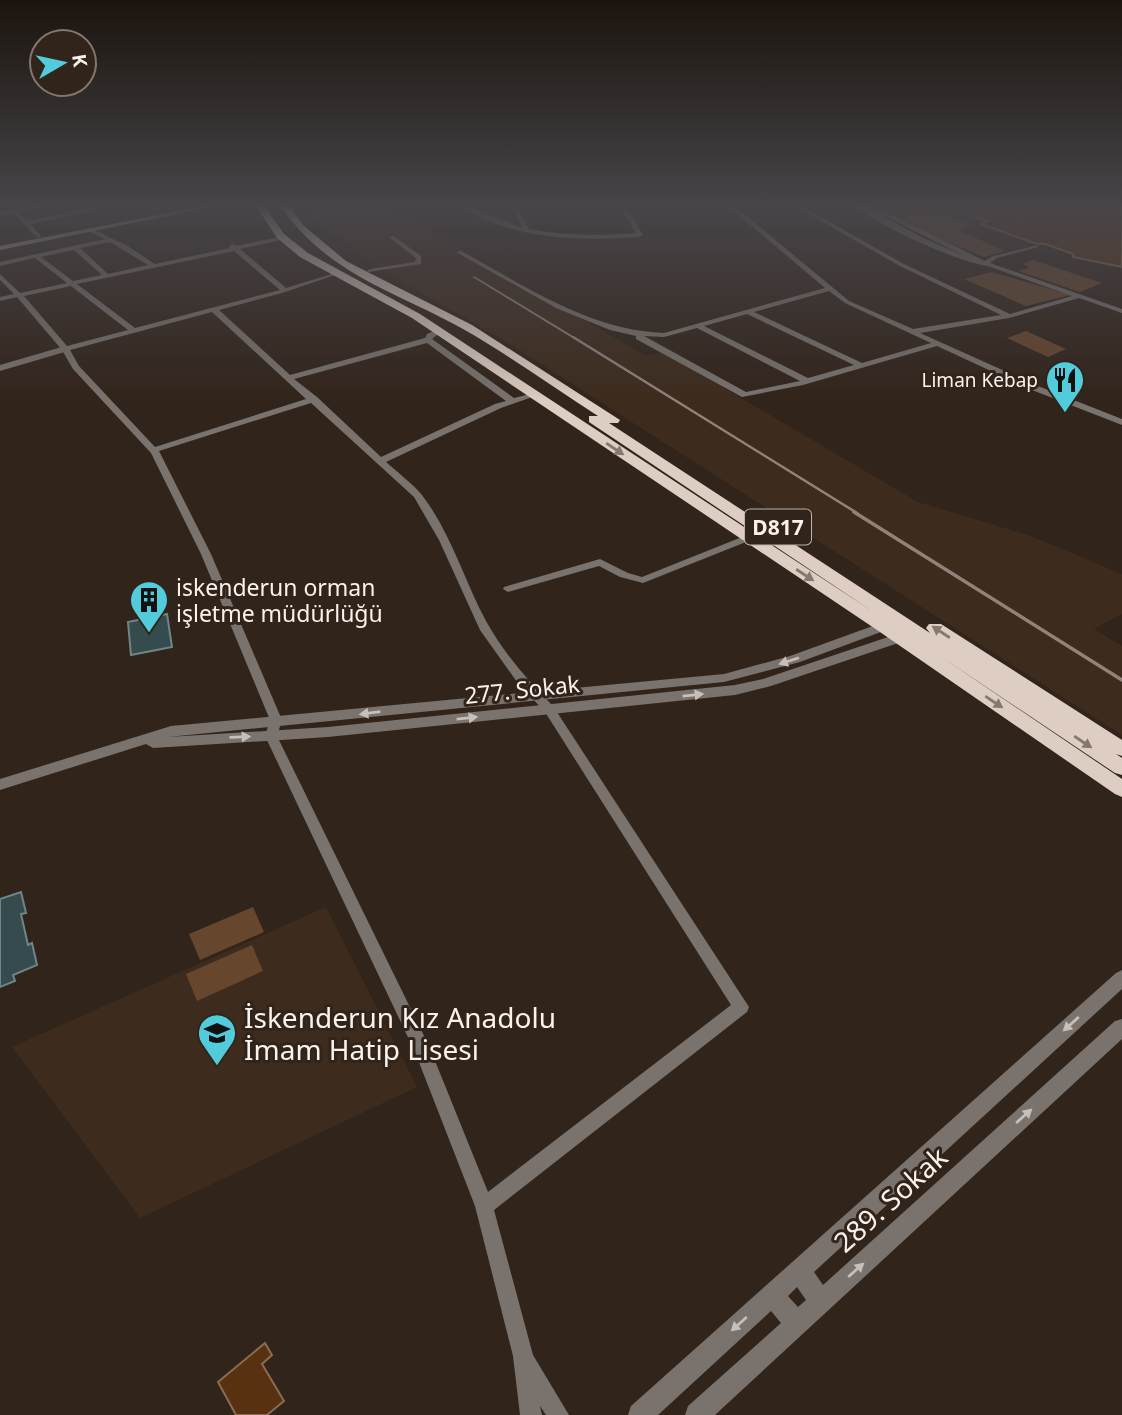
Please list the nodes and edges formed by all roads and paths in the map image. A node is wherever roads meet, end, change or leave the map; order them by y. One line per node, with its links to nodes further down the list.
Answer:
1 (53, 270): 18 (street)
2 (101, 270): 16 (street)
3 (126, 270): 16 (street)
4 (130, 270): 18 (street)
5 (261, 270): 20 (street)
6 (331, 270): 15 (highway)
7 (347, 270): 48 (highway, D817)
8 (358, 270): 24 (highway, D817)
9 (377, 270): 14 (street)
10 (496, 270): 33 (street)
11 (806, 270): 19 (street)
12 (913, 270): 28 (street)
13 (999, 270): 22 (street)
14 (370, 271): 24 (highway)
15 (336, 273): 20 (street); 32 (highway)
16 (105, 274): 18 (street)
17 (0, 277): 21 (street)
18 (69, 284): 21 (street); 30 (street)
19 (828, 289): 27 (street); 31 (street)
20 (285, 290): 25 (street)
21 (19, 295): 23 (street); 35 (street)
22 (1080, 296): 26 (street); 28 (street)
23 (0, 299)
24 (432, 309): 55 (highway, D817, one-way to 24)
25 (214, 310): 30 (street); 38 (street)
26 (1122, 311)
27 (749, 312): 29 (street); 36 (street)
28 (1009, 316): 31 (street)
29 (698, 326): 33 (street); 39 (street)
30 (134, 331): 35 (street)
31 (911, 332): 34 (street)
32 (433, 336): 38 (street); 40 (highway); 42 (street)
33 (637, 336): 39 (street)
34 (936, 344): 36 (street); 43 (street)
35 (65, 349): 37 (street); 44 (street)
36 (860, 365): 39 (street)
37 (0, 366)
38 (289, 378): 41 (street)
39 (807, 381)
40 (534, 395): 42 (street); 46 (highway, one-way to 46)
41 (314, 399): 44 (street); 45 (street)
42 (512, 401): 45 (street)
43 (1122, 422)
44 (154, 450): 54 (street)
45 (382, 461): 52 (street)
46 (747, 538): 47 (street); 49 (highway, one-way to 49)
47 (508, 589)
48 (899, 620): 49 (street, 277. Sokak); 50 (highway, D817)
49 (883, 626): 51 (highway); 52 (street, 277. Sokak, one-way to 52)
50 (917, 632): 51 (street, 277. Sokak); 56 (highway, D817, one-way to 56)
51 (900, 639): 53 (street, 277. Sokak, one-way to 51); 58 (highway, one-way to 58)
52 (534, 695): 53 (street); 54 (street, 277. Sokak, one-way to 54)
53 (549, 709): 54 (street, 277. Sokak, one-way to 53); 61 (street)
54 (274, 728): 57 (street, 277. Sokak); 61 (street)
55 (1122, 749)
56 (1122, 768)
57 (0, 785)
58 (1122, 789)
59 (1122, 978): 62 (street, one-way to 62)
60 (1122, 1027): 64 (street, 289. Sokak, one-way to 60)
61 (484, 1206): 66 (street)
62 (799, 1270): 63 (street); 64 (street)
63 (772, 1294): 65 (street); 69 (street, one-way to 69)
64 (821, 1302): 65 (street, 289. Sokak)
65 (797, 1324): 70 (street, 289. Sokak)
66 (523, 1356): 67 (street); 68 (street)
67 (531, 1415)
68 (558, 1415)
69 (640, 1415)
70 (697, 1415)

